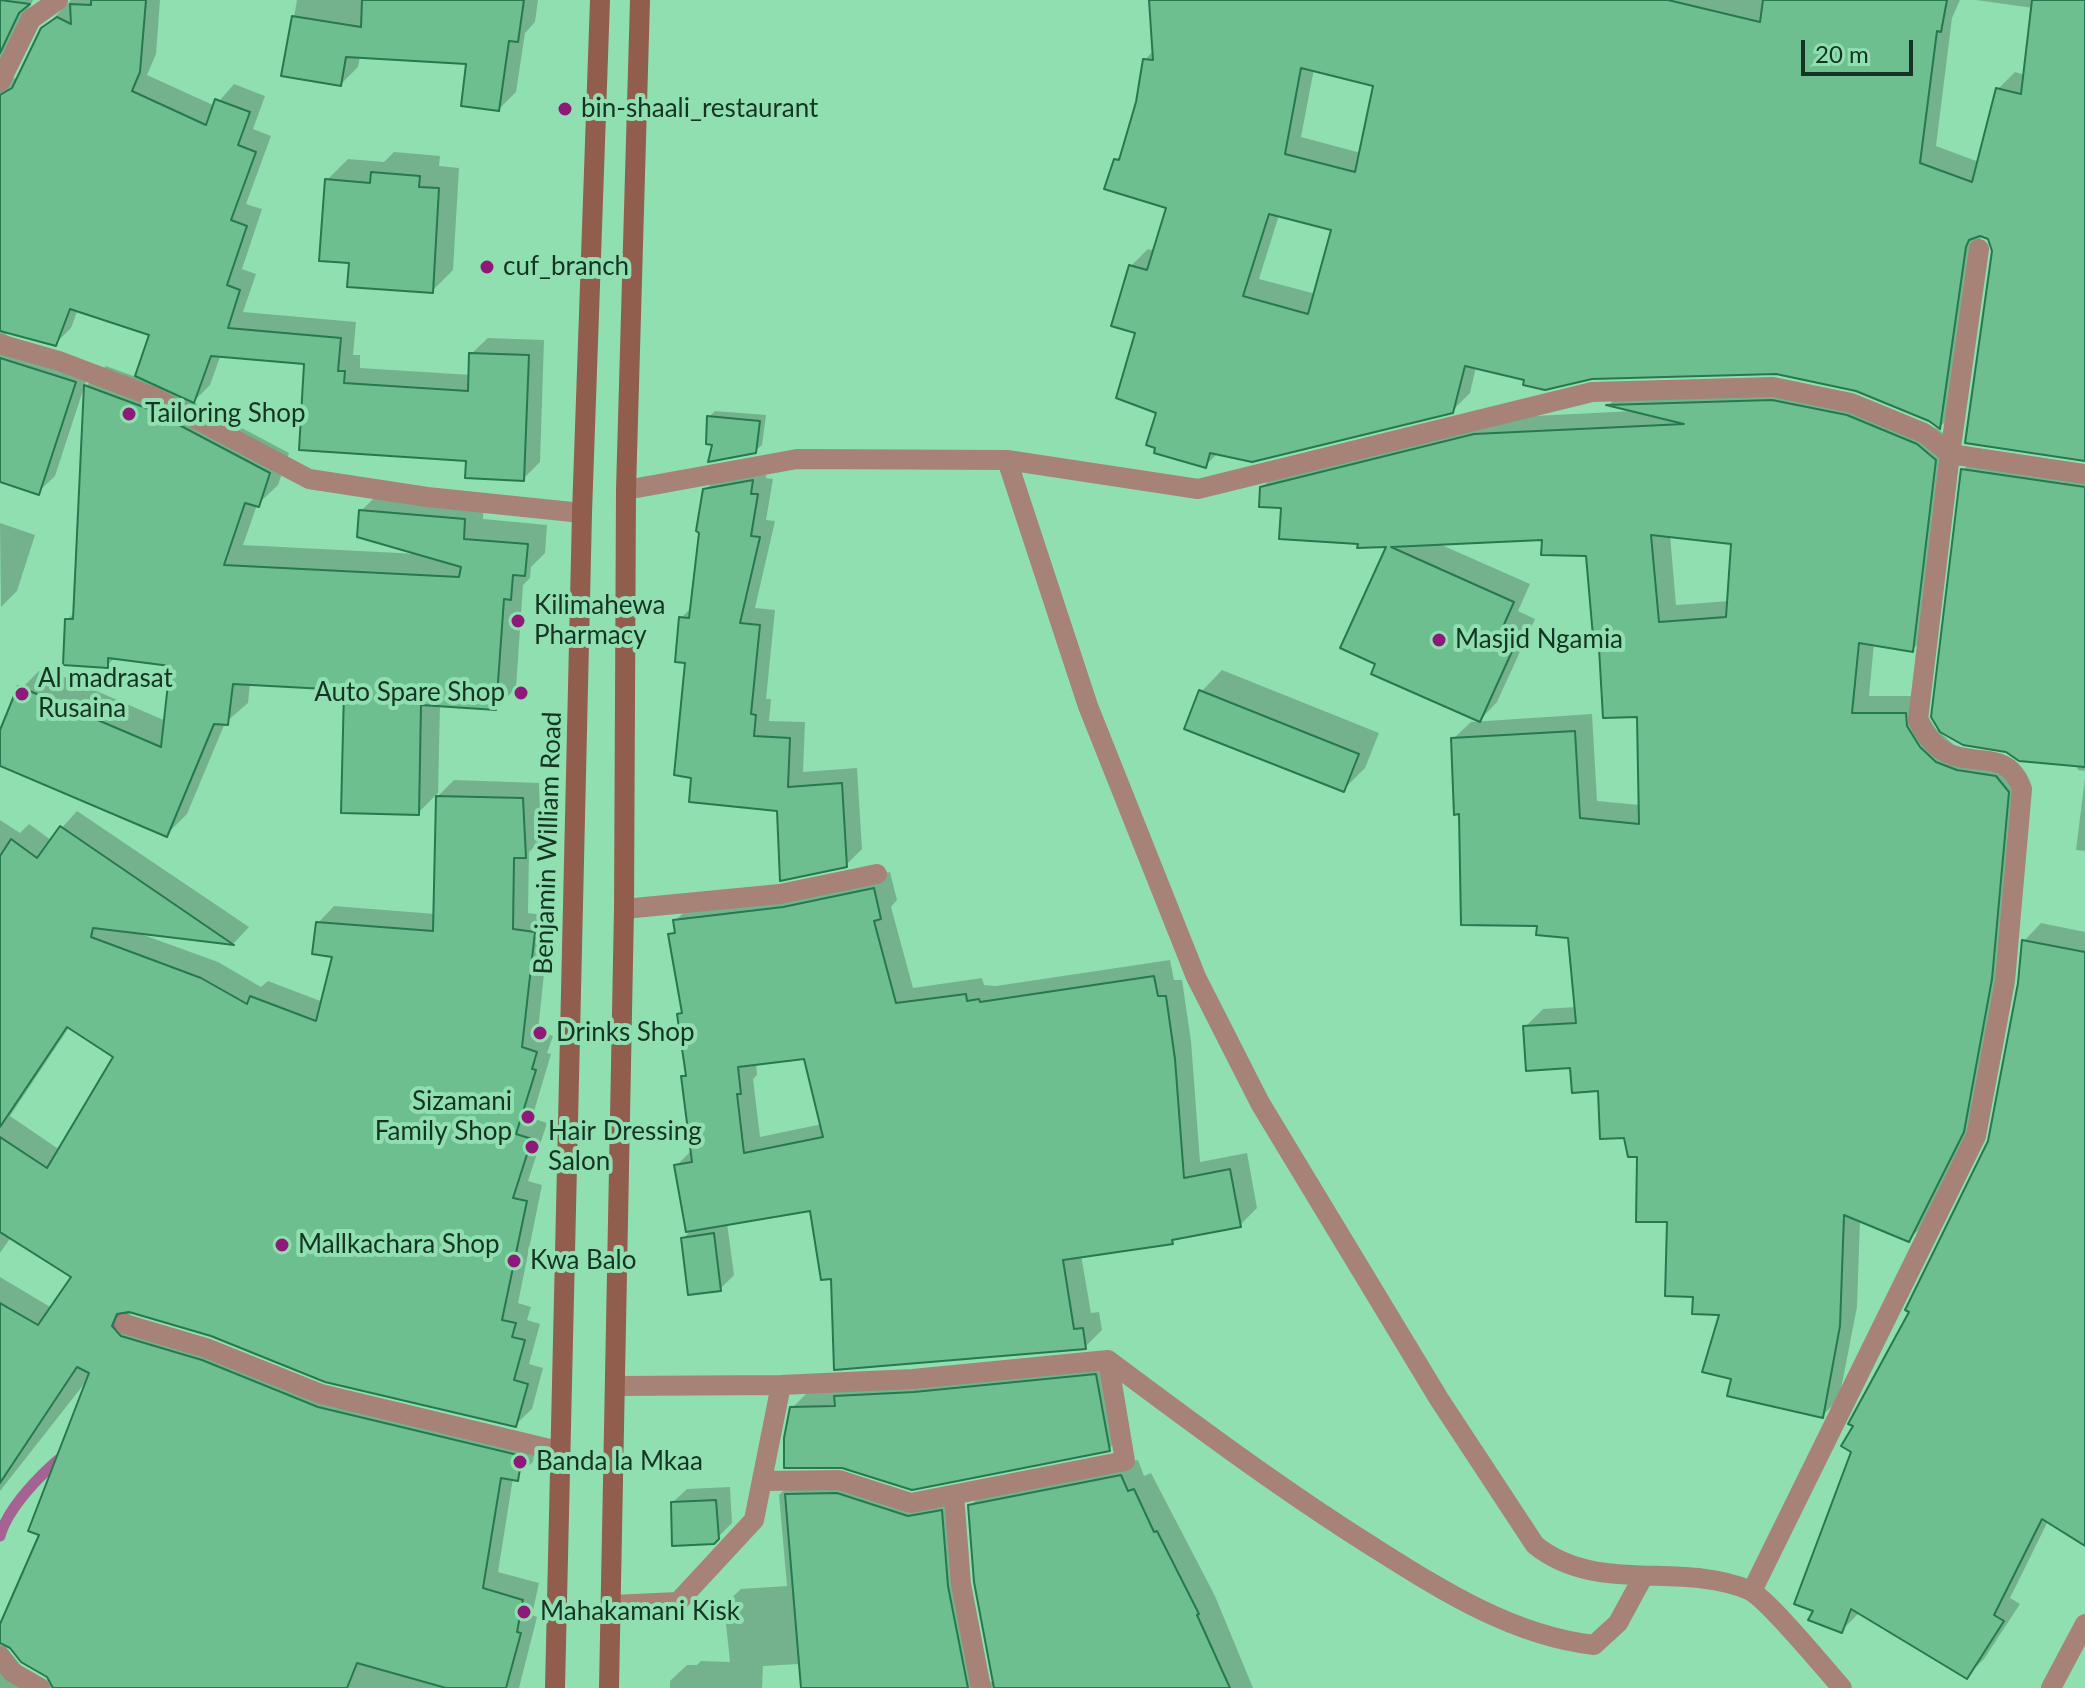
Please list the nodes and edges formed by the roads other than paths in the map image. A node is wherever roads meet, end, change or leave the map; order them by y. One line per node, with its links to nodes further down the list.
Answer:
1 (58, 0): 4 (street)
2 (600, 0): 11 (main road, Benjamin William Road)
3 (640, 0): 10 (main road)
4 (0, 82)
5 (1979, 249): 7 (street)
6 (0, 344): 11 (street)
7 (1950, 454): 8 (street); 9 (street); 22 (street)
8 (1007, 460): 10 (street); 21 (street)
9 (2085, 474)
10 (626, 490): 13 (main road)
11 (582, 513): 18 (main road, Benjamin William Road)
12 (877, 874): 13 (street)
13 (624, 909): 17 (main road)
14 (125, 1324): 18 (street)
15 (1108, 1360): 16 (street); 20 (street); 21 (street)
16 (781, 1385): 17 (street); 19 (street)
17 (616, 1386): 23 (main road)
18 (558, 1451): 27 (main road, Benjamin William Road)
19 (762, 1481): 20 (street); 23 (street)
20 (954, 1495): 29 (street)
21 (1643, 1577): 22 (street)
22 (1752, 1591): 30 (street)
23 (613, 1605): 28 (main road)
24 (2085, 1624): 31 (street)
25 (0, 1656): 26 (street)
26 (40, 1688)
27 (555, 1688)
28 (609, 1688)
29 (981, 1688)
30 (1842, 1688)
31 (2051, 1688)

